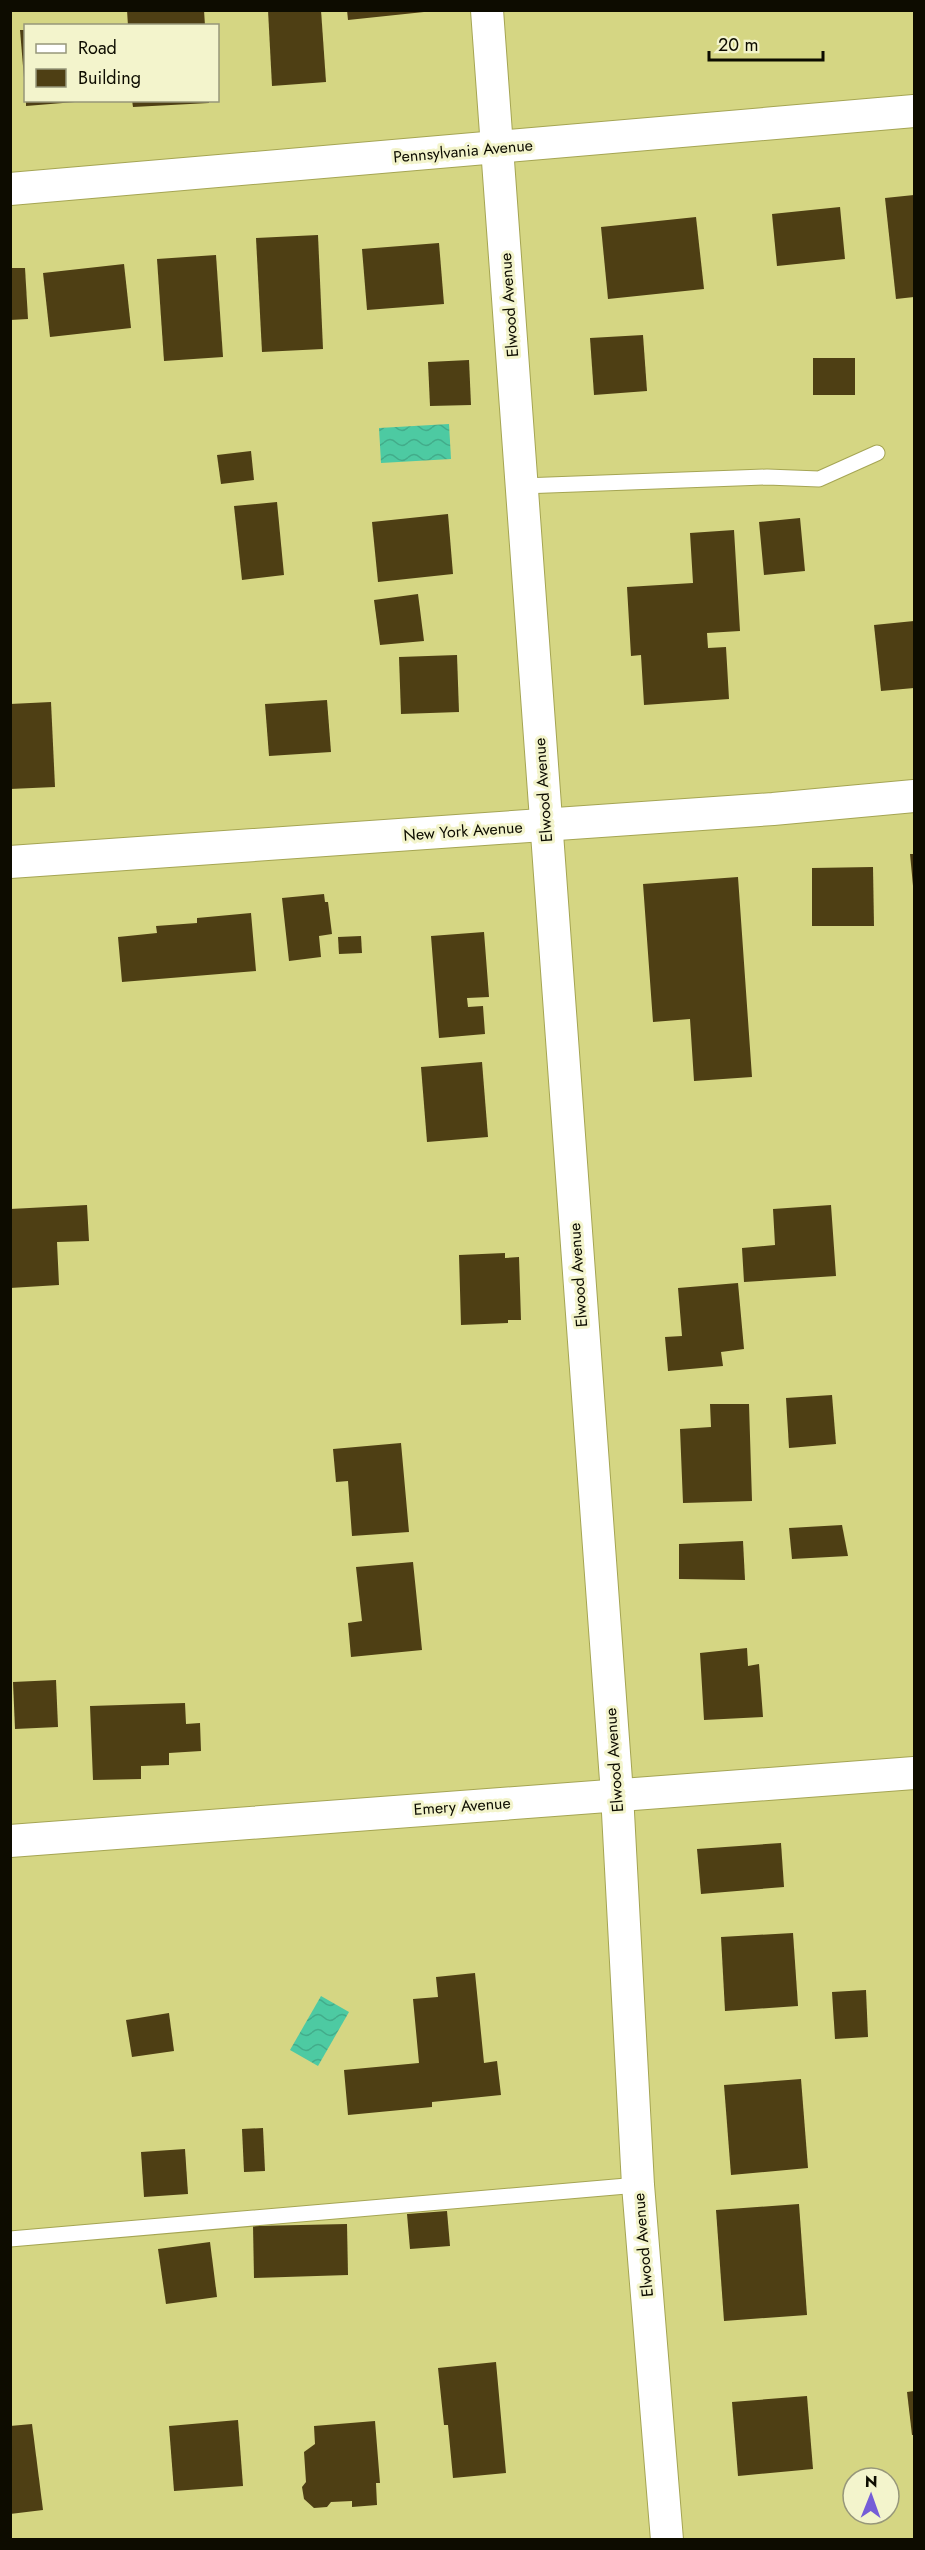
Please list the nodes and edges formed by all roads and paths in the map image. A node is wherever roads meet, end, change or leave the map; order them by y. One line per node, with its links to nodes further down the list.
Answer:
1 (487, 10): 3 (street, Elwood Avenue)
2 (915, 111): 3 (street, Pennsylvania Avenue)
3 (499, 147): 4 (street, Pennsylvania Avenue); 6 (street, Elwood Avenue)
4 (10, 189)
5 (877, 453): 6 (lane)
6 (522, 486): 8 (street, Elwood Avenue)
7 (915, 796): 8 (street, New York Avenue)
8 (546, 826): 9 (street, New York Avenue); 11 (street, Elwood Avenue)
9 (10, 862)
10 (915, 1773): 11 (street, Emery Avenue)
11 (617, 1794): 12 (street, Emery Avenue); 13 (street, Elwood Avenue)
12 (10, 1841)
13 (638, 2185): 14 (lane); 15 (street, Elwood Avenue)
14 (10, 2239)
15 (667, 2540)

